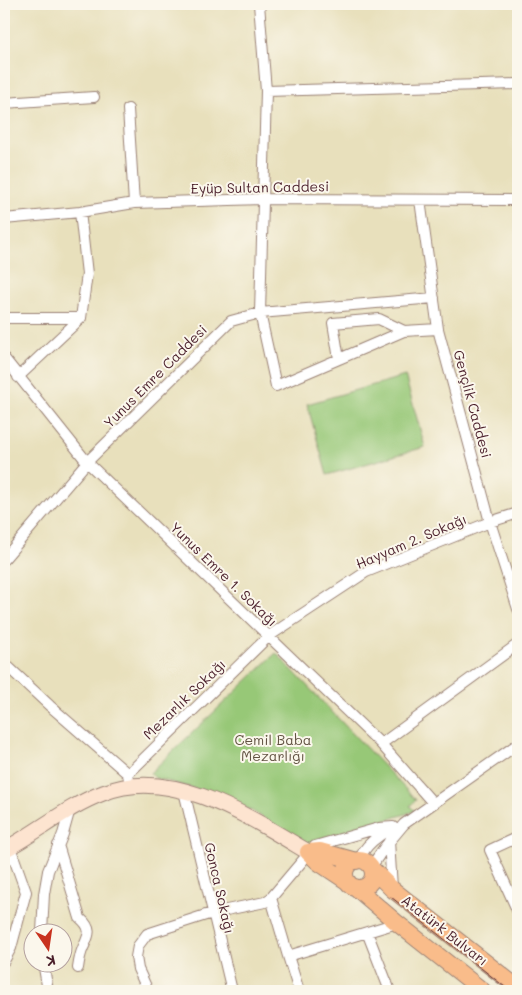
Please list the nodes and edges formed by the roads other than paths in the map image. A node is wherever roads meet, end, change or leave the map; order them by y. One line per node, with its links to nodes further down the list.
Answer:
1 (259, 4): 3 (street)
2 (518, 84): 3 (street)
3 (266, 91): 7 (street)
4 (94, 97): 5 (street)
5 (4, 103)
6 (128, 110): 10 (street)
7 (263, 199): 8 (street, Eyüp Sultan Caddesi); 10 (street, Eyüp Sultan Caddesi); 14 (street)
8 (420, 200): 9 (street, Eyüp Sultan Caddesi); 13 (street, Gençlik Caddesi)
9 (518, 200)
10 (134, 203): 11 (street, Eyüp Sultan Caddesi)
11 (80, 212): 12 (street, Eyüp Sultan Caddesi); 16 (street)
12 (4, 219)
13 (434, 298): 14 (street, Yunus Emre Caddesi); 17 (street, Gençlik Caddesi)
14 (260, 313): 20 (street); 22 (street, Yunus Emre Caddesi)
15 (4, 318): 16 (street)
16 (81, 318): 21 (street)
17 (438, 329): 18 (street); 24 (street, Gençlik Caddesi)
18 (404, 331): 20 (street); 20 (street)
19 (4, 358): 21 (street, Yunus Emre 1. Sokağı)
20 (339, 359)
21 (18, 377): 22 (street, Yunus Emre 1. Sokağı)
22 (87, 462): 25 (street, Yunus Emre Caddesi); 28 (street, Yunus Emre 1. Sokağı)
23 (518, 513): 24 (street, Hayyam 2. Sokağı)
24 (490, 522): 26 (street, Gençlik Caddesi); 28 (street, Hayyam 2. Sokağı)
25 (4, 560)
26 (516, 597): 27 (street, Gençlik Caddesi)
27 (518, 610)
28 (269, 636): 31 (street, Yunus Emre 1. Sokağı); 33 (street, Mezarlık Sokağı)
29 (518, 644): 31 (street)
30 (4, 663): 33 (street)
31 (381, 744): 35 (street, Yunus Emre 1. Sokağı)
32 (518, 744): 35 (street)
33 (129, 780): 34 (main road, Atatürk Bulvarı); 36 (main road, Atatürk Bulvarı)
34 (184, 791): 43 (main road, Atatürk Bulvarı); 49 (street, Gonca Sokağı)
35 (433, 803): 37 (street)
36 (70, 809): 41 (street); 42 (main road, Atatürk Bulvarı)
37 (404, 824): 38 (street); 40 (street)
38 (393, 827): 43 (street); 44 (street)
39 (518, 837): 48 (street)
40 (389, 841): 44 (street); 46 (street)
41 (58, 845): 50 (street); 55 (street)
42 (6, 848): 54 (street)
43 (308, 852): 44 (main road, Atatürk Bulvarı); 45 (main road, Atatürk Bulvarı); 47 (street)
44 (365, 864): 45 (main road); 45 (main road); 46 (main road, Atatürk Bulvarı)
45 (352, 884): 51 (main road, Atatürk Bulvarı)
46 (392, 889): 57 (main road, Atatürk Bulvarı)
47 (271, 898): 49 (street); 53 (street)
48 (518, 912)
49 (212, 913): 59 (street); 60 (street, Gonca Sokağı)
50 (43, 922)
51 (397, 923): 52 (street); 63 (main road, Atatürk Bulvarı)
52 (367, 932): 53 (street); 62 (street)
53 (288, 956): 61 (street)
54 (4, 961)
55 (78, 968)
56 (45, 972): 58 (street)
57 (518, 988)
58 (48, 991)
59 (148, 991)
60 (232, 991)
61 (299, 991)
62 (390, 991)
63 (483, 991)

